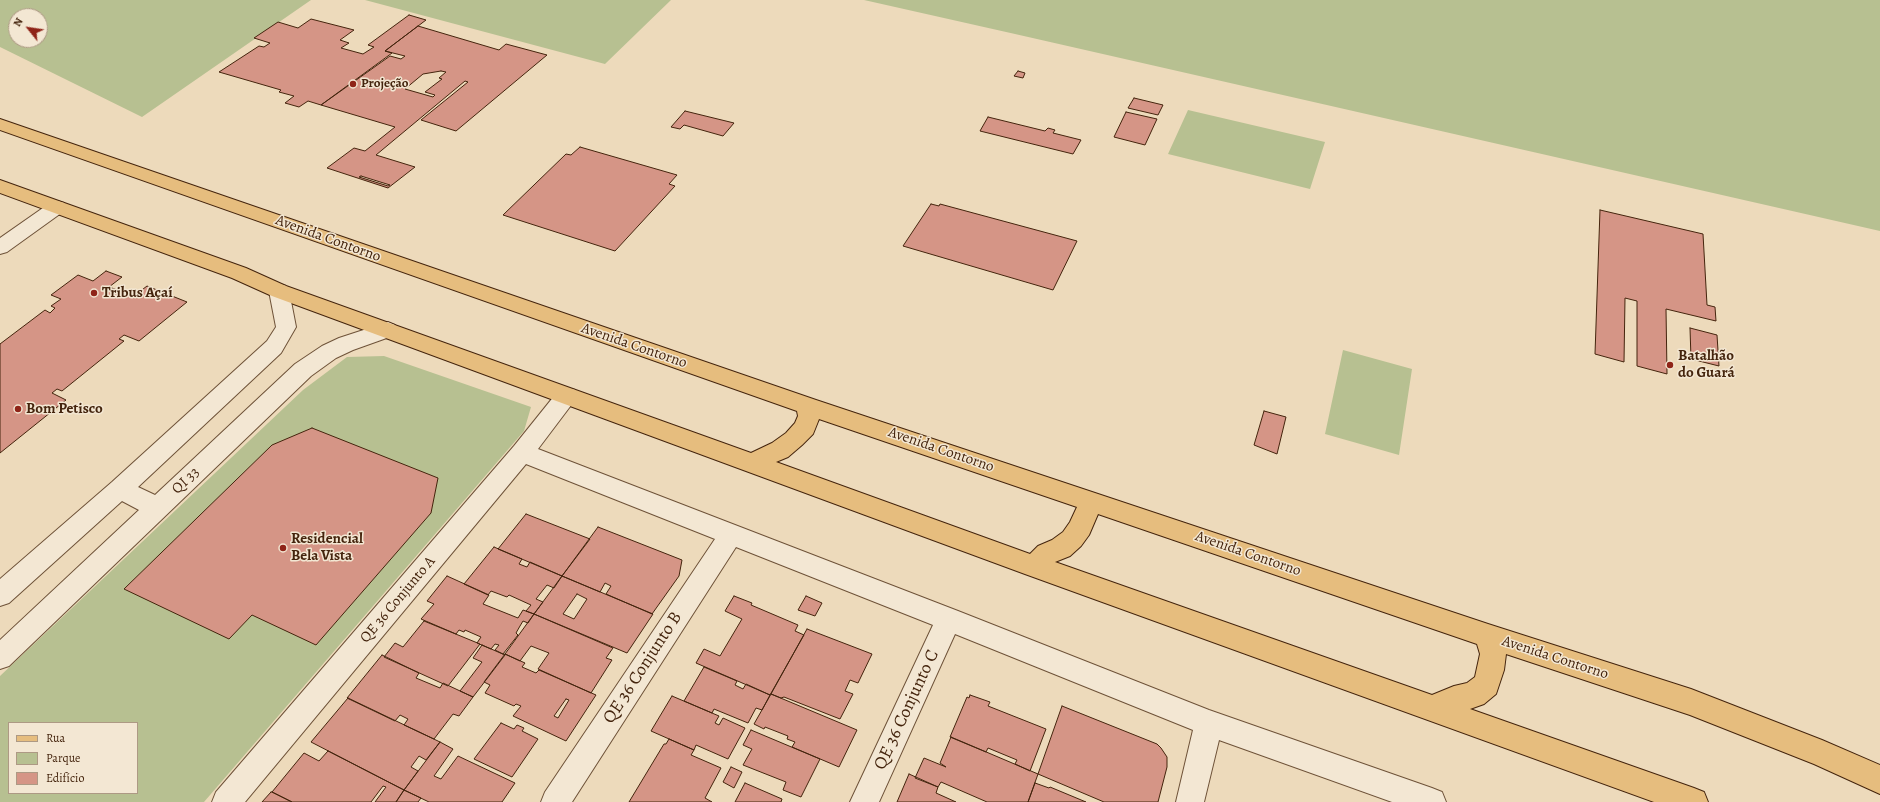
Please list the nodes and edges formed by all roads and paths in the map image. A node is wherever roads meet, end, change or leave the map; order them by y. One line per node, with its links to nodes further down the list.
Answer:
1 (0, 124): 8 (main road, Avenida Contorno)
2 (0, 186): 3 (main road)
3 (57, 207): 4 (street); 5 (main road)
4 (0, 247)
5 (279, 290): 6 (main road); 11 (street)
6 (388, 330): 7 (main road); 13 (street, QI 33)
7 (567, 396): 9 (street, QE 36 Conjunto A); 10 (main road)
8 (808, 406): 10 (main road); 12 (main road, Avenida Contorno)
9 (522, 453): 14 (street); 23 (street, QE 36 Conjunto A)
10 (753, 463): 15 (main road)
11 (120, 489): 13 (street); 16 (street)
12 (1091, 501): 15 (main road); 18 (main road, Avenida Contorno)
13 (158, 508): 19 (street, QI 33)
14 (731, 535): 17 (street); 24 (street, QE 36 Conjunto B)
15 (1034, 566): 20 (main road)
16 (0, 594)
17 (949, 619): 21 (street); 25 (street, QE 36 Conjunto C)
18 (1488, 636): 20 (main road); 22 (main road, Avenida Contorno)
19 (0, 657)
20 (1434, 708): 28 (main road)
21 (1209, 723): 26 (street); 27 (street)
22 (1880, 780)
23 (226, 802)
24 (555, 802)
25 (864, 802)
26 (1190, 802)
27 (1432, 802)
28 (1694, 802)

